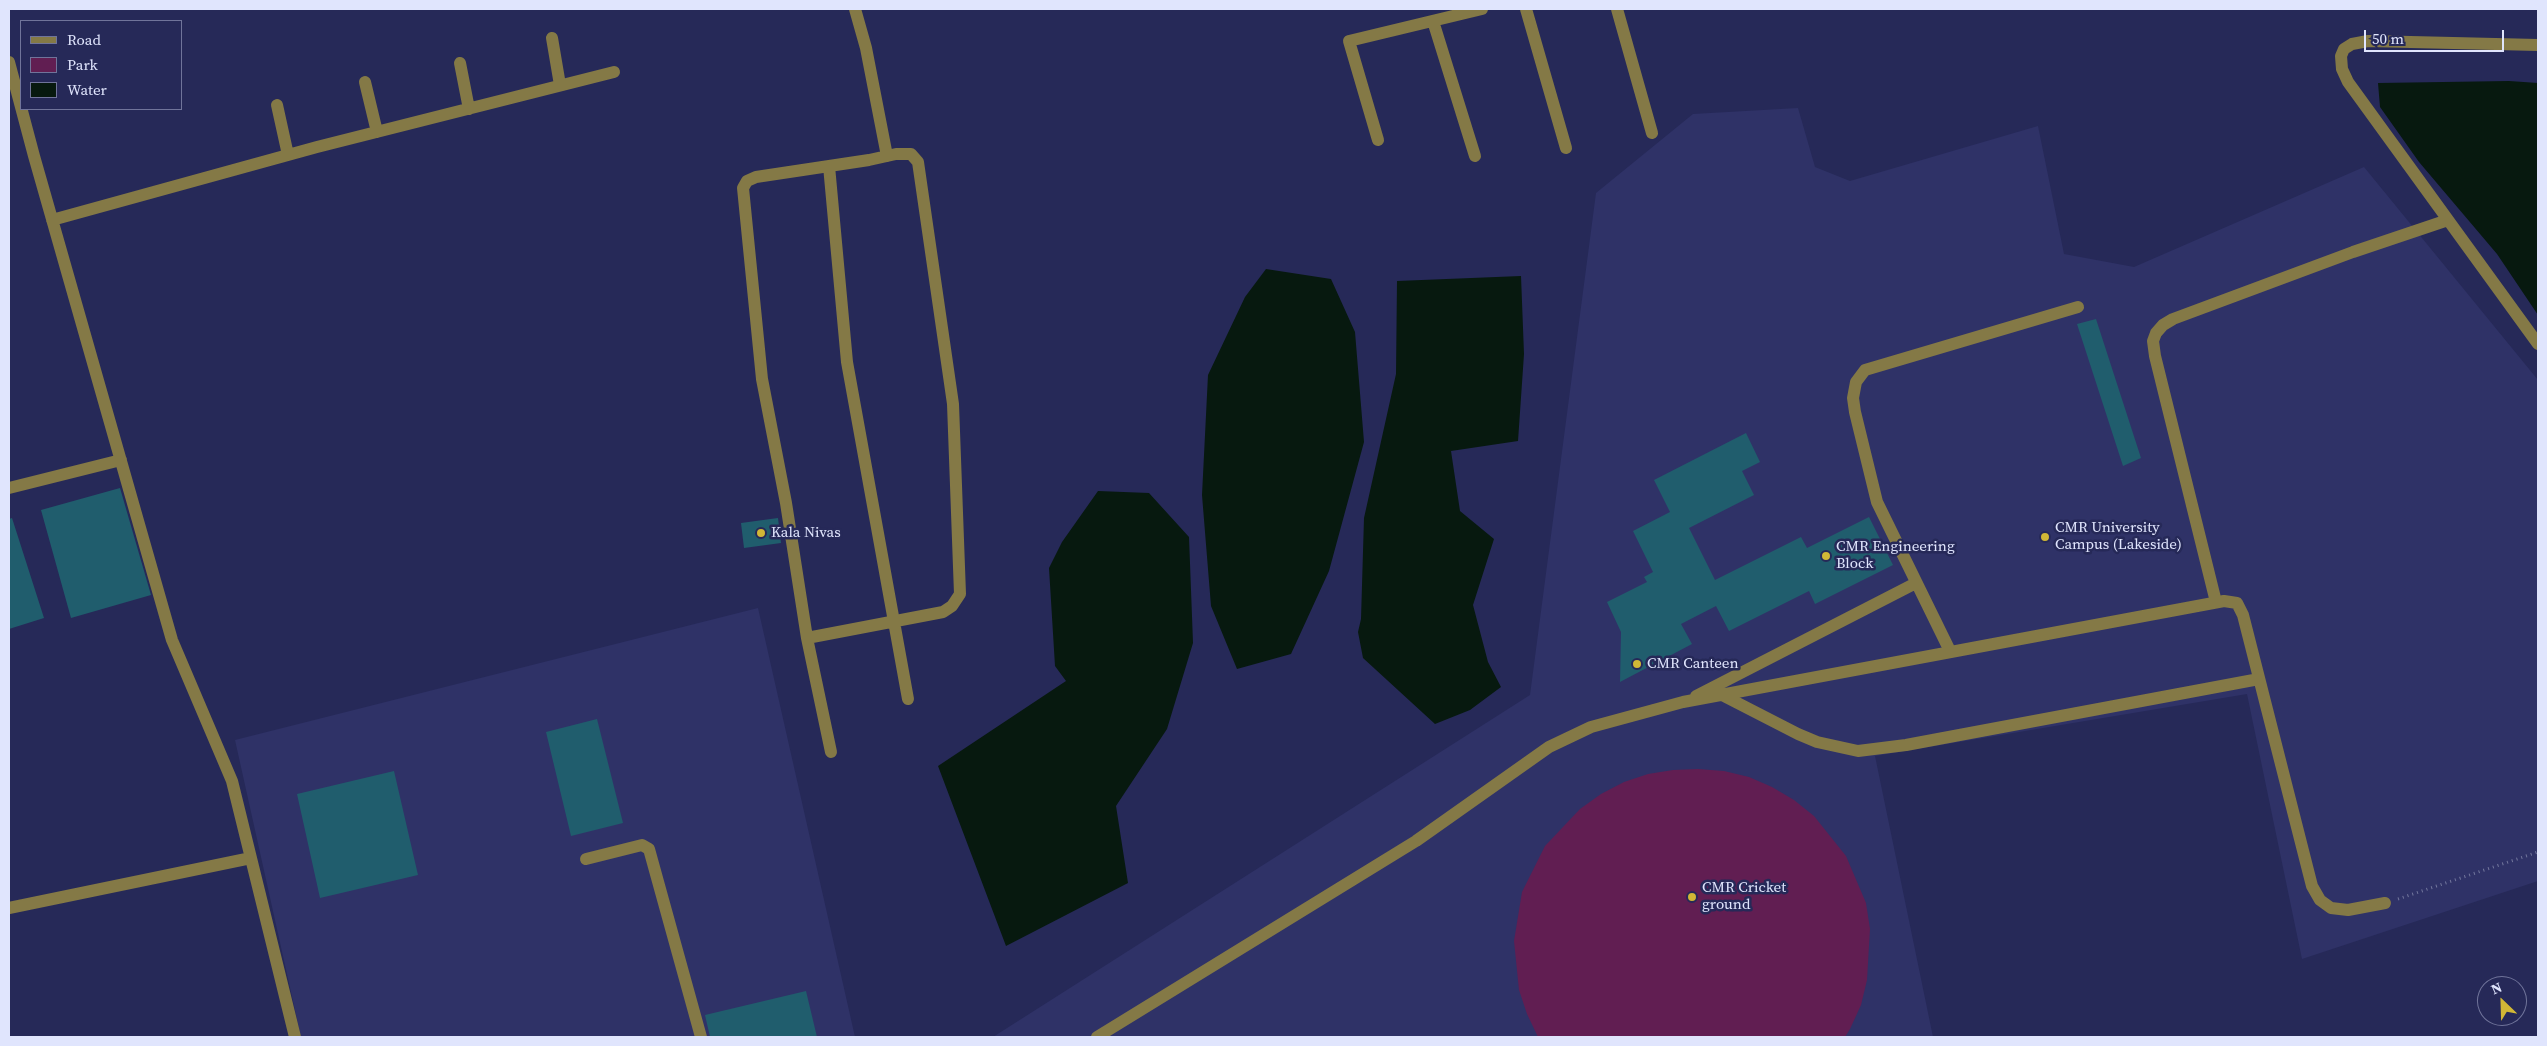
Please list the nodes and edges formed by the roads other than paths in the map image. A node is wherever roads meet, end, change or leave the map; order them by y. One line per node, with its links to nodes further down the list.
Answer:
1 (856, 9): 23 (street)
2 (1482, 9): 5 (street)
3 (1526, 9): 21 (street)
4 (1617, 9): 19 (street)
5 (1458, 12): 6 (street)
6 (1433, 21): 20 (street); 24 (street)
7 (552, 38): 13 (street)
8 (2538, 45): 27 (street)
9 (9, 62): 14 (street)
10 (460, 63): 16 (street)
11 (614, 72): 13 (street)
12 (364, 82): 18 (street)
13 (560, 85): 16 (street)
14 (20, 102)
15 (277, 105): 22 (street)
16 (470, 108): 18 (street)
17 (22, 110): 26 (street)
18 (377, 132): 22 (street)
19 (1652, 133)
20 (1378, 140)
21 (1566, 148)
22 (288, 155): 26 (street)
23 (887, 156): 25 (street); 34 (street)
24 (1475, 156)
25 (829, 166): 34 (street); 35 (street)
26 (52, 220): 30 (street)
27 (2448, 220): 29 (street); 33 (street)
28 (2078, 307): 32 (street)
29 (2538, 344)
30 (121, 460): 31 (street); 42 (street)
31 (9, 488)
32 (1916, 584): 36 (street); 40 (street)
33 (2216, 602): 36 (street); 37 (street)
34 (893, 621): 35 (street); 39 (street)
35 (807, 638): 41 (street)
36 (1950, 651): 38 (street)
37 (2259, 679): 38 (street); 44 (street)
38 (1722, 695): 40 (street)
39 (908, 699)
40 (1683, 702): 48 (street)
41 (832, 752)
42 (252, 858): 45 (street); 46 (street)
43 (586, 859): 47 (street)
44 (2385, 903)
45 (9, 908)
46 (295, 1037)
47 (701, 1037)
48 (1097, 1037)

